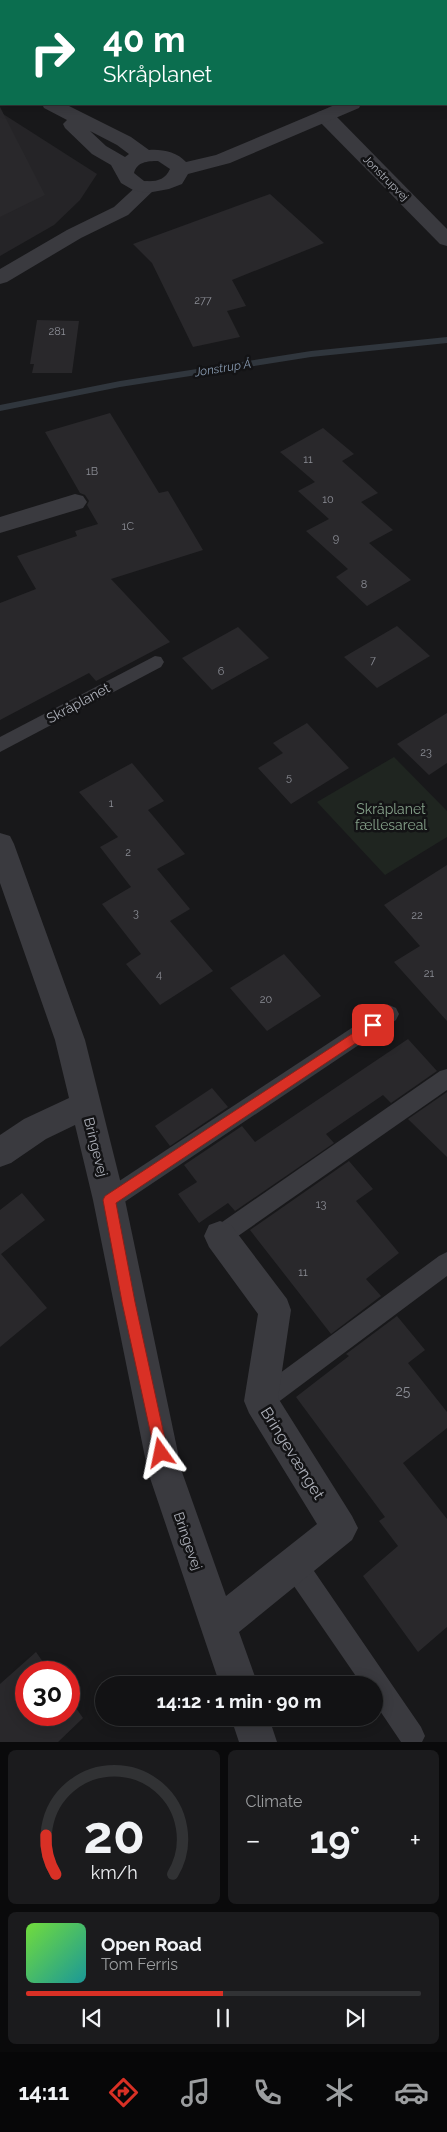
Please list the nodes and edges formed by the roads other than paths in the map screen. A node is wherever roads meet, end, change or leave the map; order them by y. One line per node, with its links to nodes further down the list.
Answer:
1 (350, 105): 3 (street)
2 (55, 106): 4 (street); 6 (street)
3 (324, 116): 5 (street); 9 (street, Jonstrupvej)
4 (144, 156): 5 (street); 6 (street)
5 (175, 164): 7 (street)
6 (126, 174): 7 (street); 8 (street)
7 (147, 187): 8 (street)
8 (74, 234): 10 (street)
9 (447, 240)
10 (0, 278)
11 (75, 502): 12 (street)
12 (0, 525)
13 (156, 662): 14 (lane, Skråplanet)
14 (0, 745)
15 (0, 844): 18 (street, Bringevej)
16 (389, 1014): 20 (lane)
17 (447, 1078): 21 (lane)
18 (86, 1105): 19 (street); 20 (street, Bringevej)
19 (0, 1153)
20 (109, 1200): 25 (street, Bringevej)
21 (220, 1236): 23 (street, Bringevænget)
22 (447, 1262): 23 (lane)
23 (261, 1401): 24 (street, Bringevænget)
24 (294, 1564): 25 (street, Bringevænget); 28 (lane)
25 (217, 1626): 26 (street, Bringevej)
26 (236, 1676)
27 (253, 1726): 29 (street)
28 (412, 1736)
29 (258, 1742)

